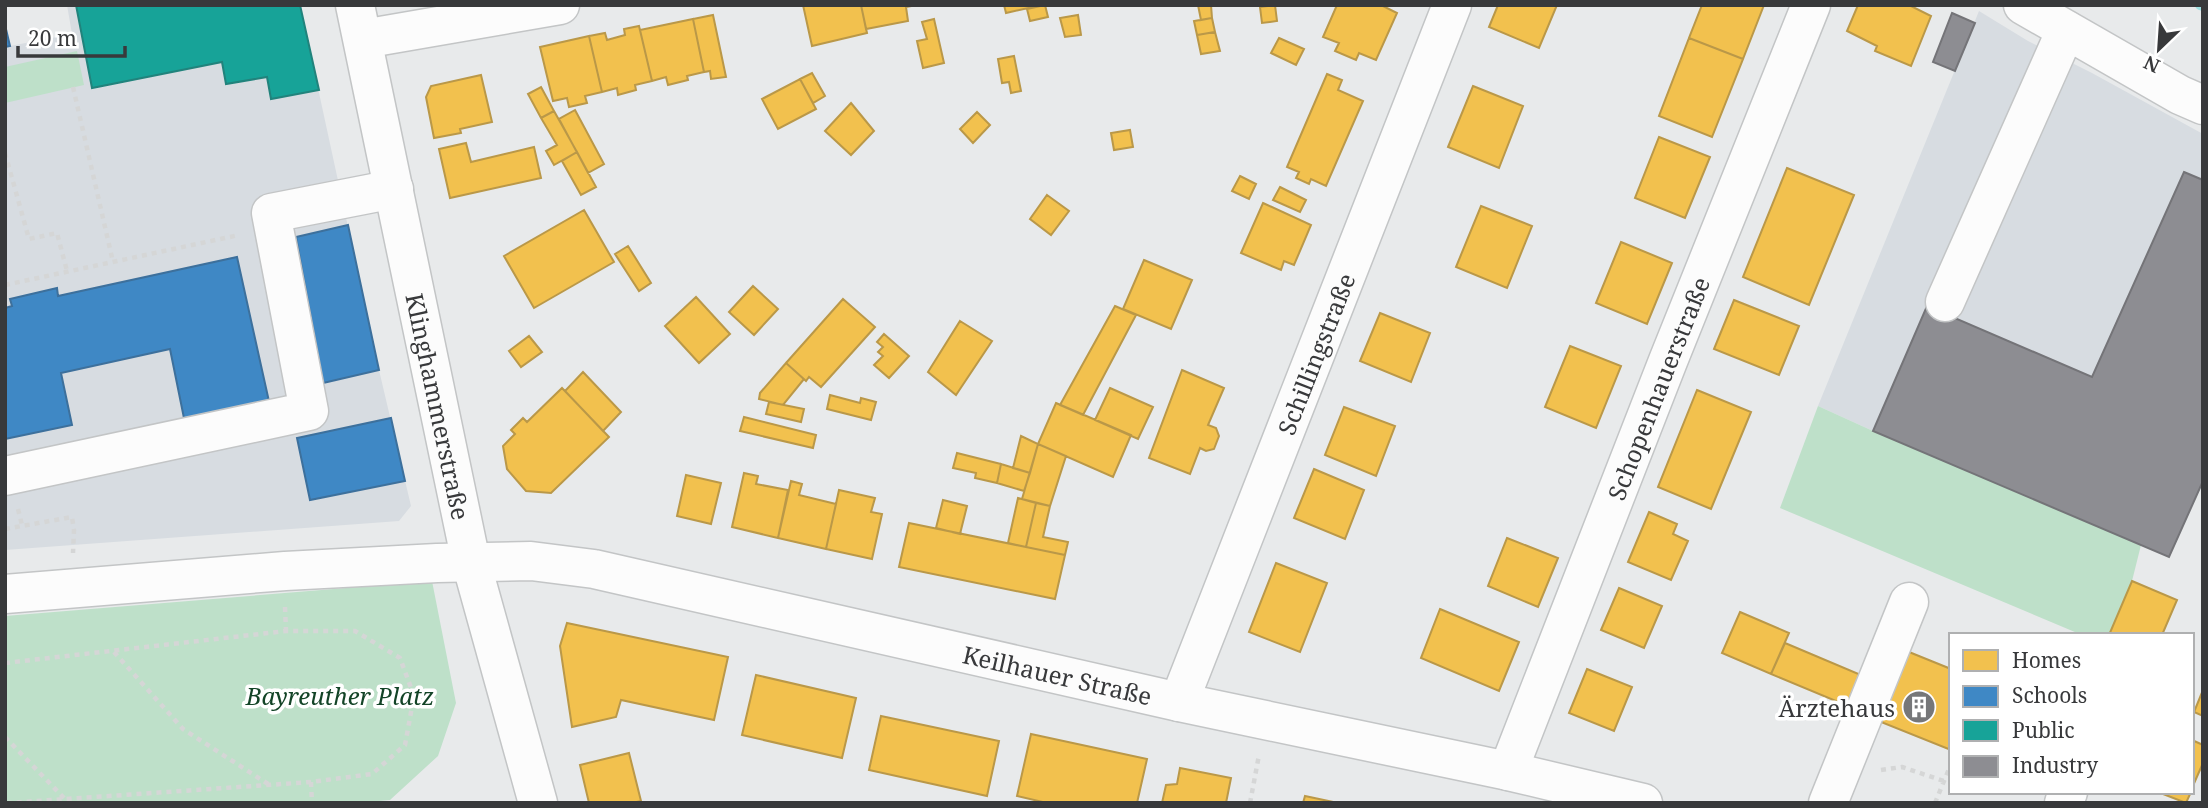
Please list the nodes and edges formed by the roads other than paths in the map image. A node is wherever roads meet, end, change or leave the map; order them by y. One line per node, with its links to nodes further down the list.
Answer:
1 (559, 5): 5 (street)
2 (1452, 5): 14 (street, Schillingstraße)
3 (1811, 5): 15 (street, Schopenhauerstraße)
4 (2022, 5): 6 (street)
5 (359, 22): 8 (street, Klinghammerstraße)
6 (2066, 30): 7 (street); 9 (street)
7 (2203, 105)
8 (394, 189): 10 (street); 11 (street, Klinghammerstraße)
9 (1945, 302)
10 (5, 475)
11 (471, 562): 12 (street); 14 (street, Keilhauer Straße); 16 (street, Klinghammerstraße)
12 (5, 594)
13 (1909, 602): 18 (street)
14 (1179, 702): 15 (street, Keilhauer Straße)
15 (1508, 771): 17 (street, Keilhauer Straße)
16 (538, 803)
17 (1643, 803)
18 (1828, 803)

